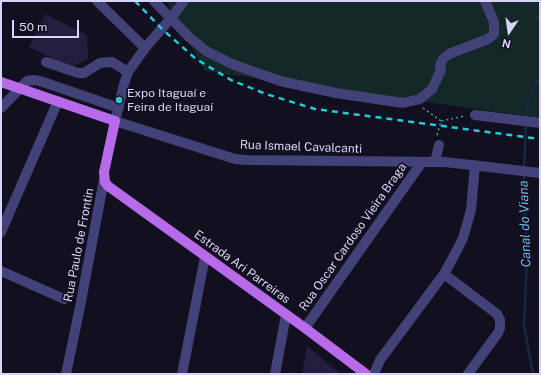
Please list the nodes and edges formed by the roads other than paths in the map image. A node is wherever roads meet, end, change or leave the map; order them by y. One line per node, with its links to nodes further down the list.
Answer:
1 (97, 1): 6 (street)
2 (154, 1): 5 (street)
3 (184, 1): 5 (street)
4 (485, 1): 5 (street)
5 (171, 18): 6 (street)
6 (145, 48): 8 (street)
7 (46, 62): 8 (street)
8 (128, 72): 13 (street)
9 (1, 82): 10 (main road, Rua Ismael Cavalcanti)
10 (20, 88): 11 (main road, Rua Ismael Cavalcanti); 12 (street); 13 (street)
11 (58, 101): 15 (main road, Rua Ismael Cavalcanti); 23 (street)
12 (1, 108)
13 (118, 108): 15 (street)
14 (475, 115): 16 (street)
15 (116, 121): 18 (street, Rua Ismael Cavalcanti); 22 (main road, Rua Paulo de Frontin)
16 (540, 123)
17 (437, 143): 19 (street)
18 (422, 162): 19 (street, Rua Ismael Cavalcanti); 29 (street, Rua Oscar Cardoso Vieira Braga)
19 (435, 162): 20 (street, Rua Ismael Cavalcanti)
20 (475, 165): 21 (street, Rua Ismael Cavalcanti); 26 (street)
21 (536, 172)
22 (104, 179): 24 (main road, Estrada Ari Parreiras); 30 (street, Rua Paulo de Frontin)
23 (1, 232)
24 (205, 257): 28 (main road, Estrada Ari Parreiras); 31 (street)
25 (1, 271): 27 (street)
26 (444, 274): 34 (street); 35 (street)
27 (64, 299)
28 (286, 315): 29 (main road, Estrada Ari Parreiras); 32 (street)
29 (305, 328): 33 (main road, Estrada Ari Parreiras)
30 (66, 374)
31 (182, 374)
32 (275, 374)
33 (366, 374)
34 (374, 374)
35 (468, 374)

